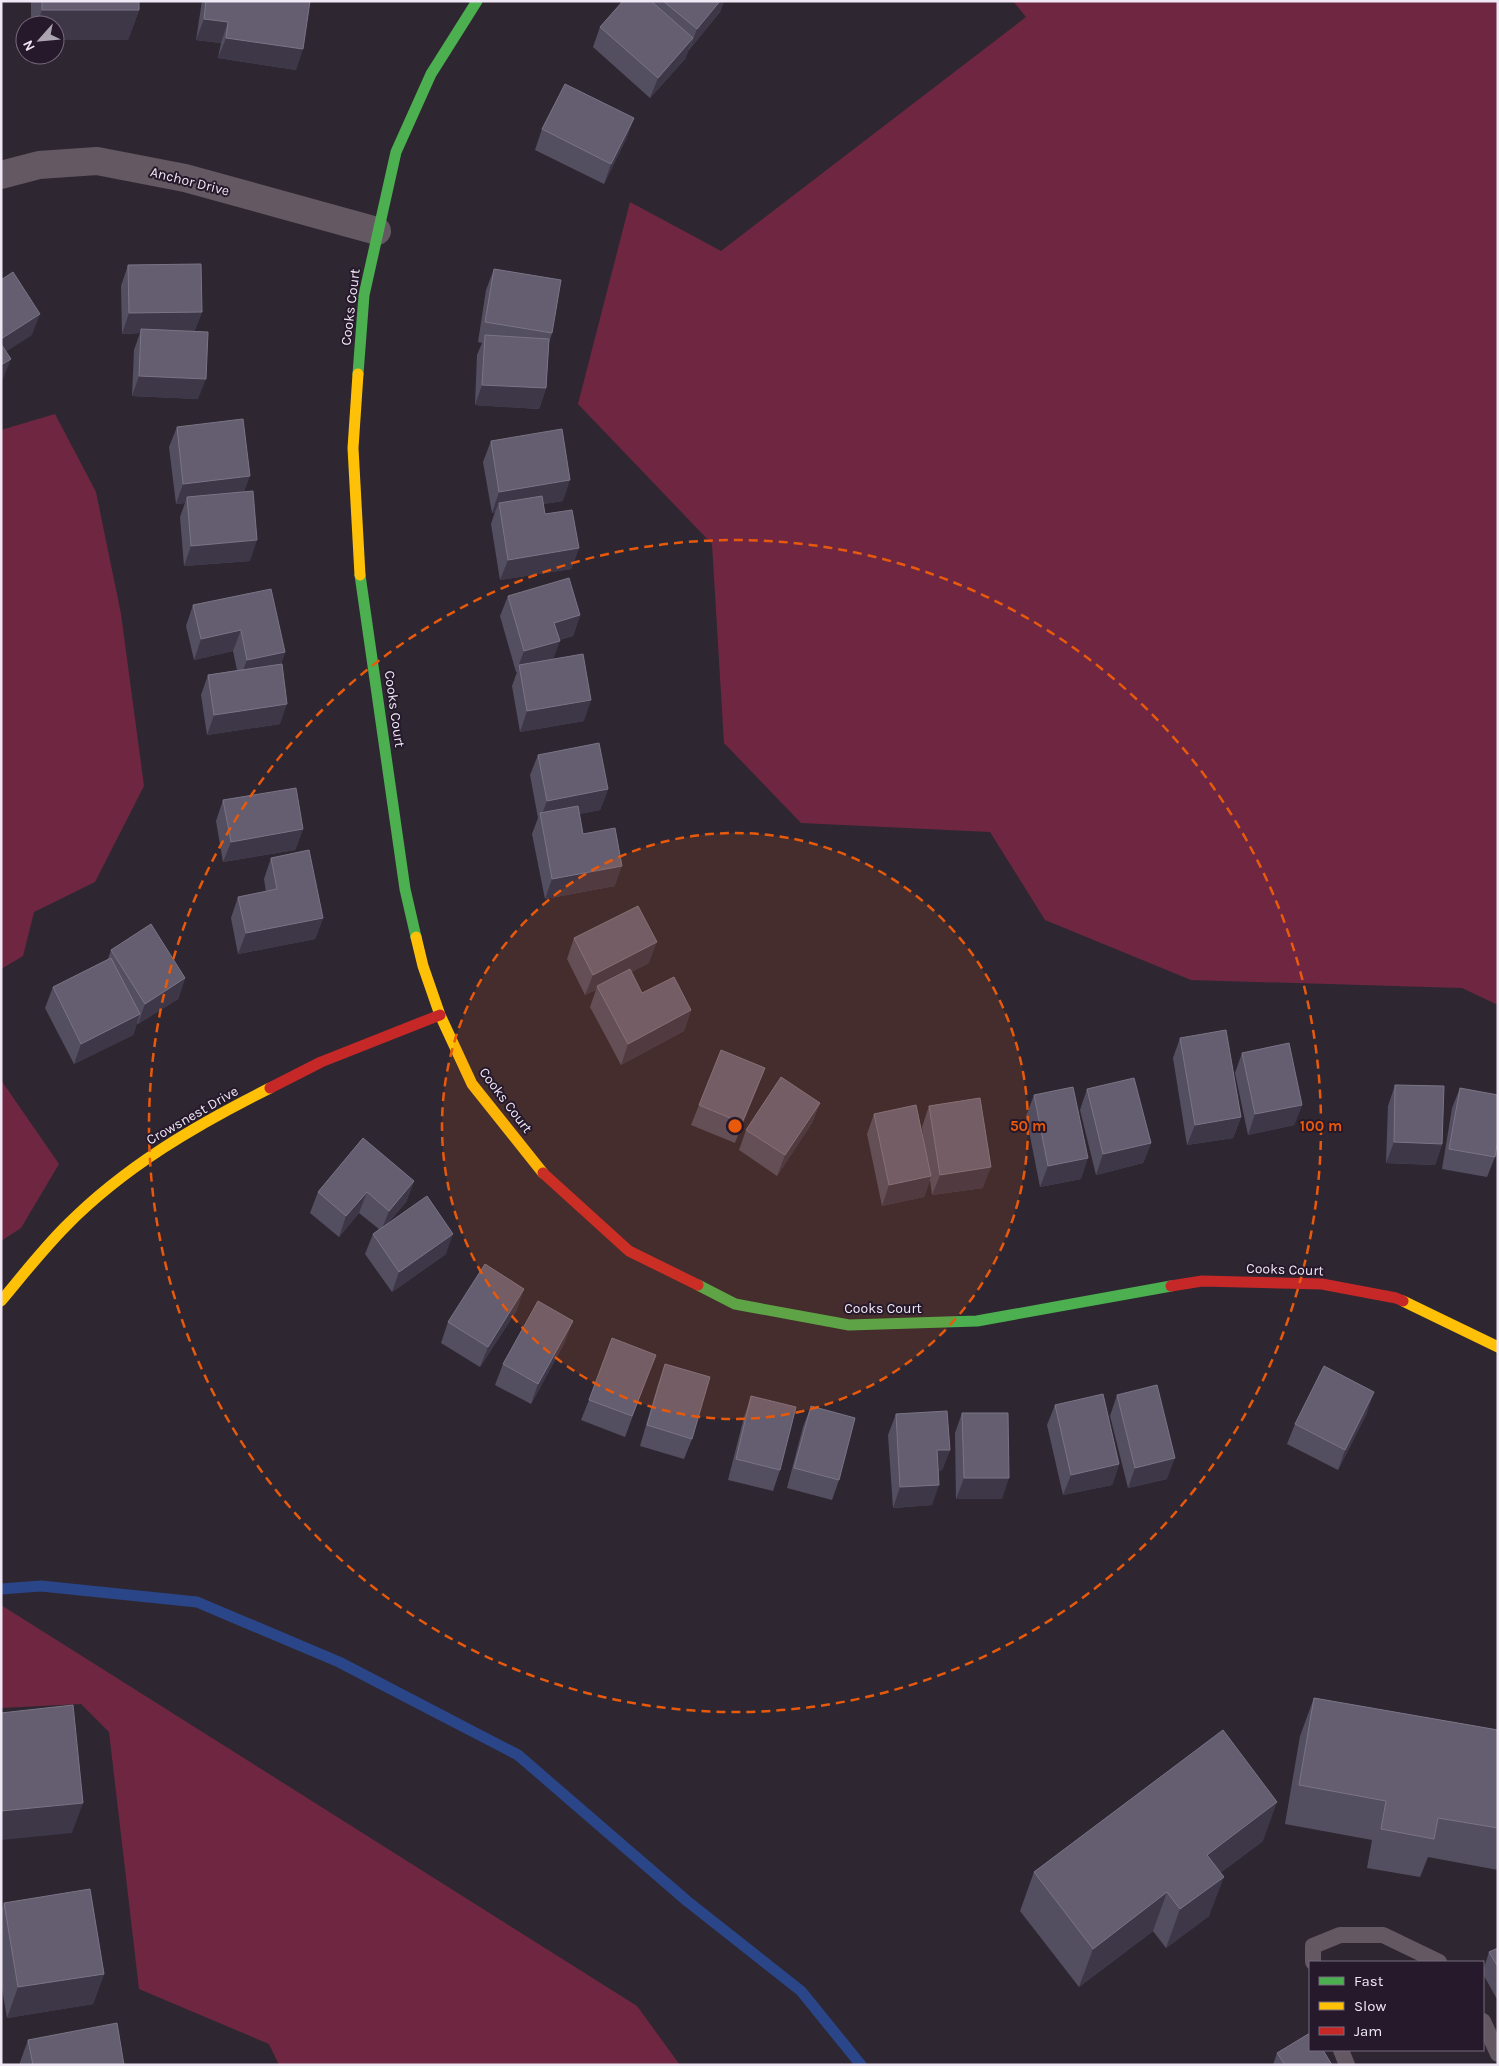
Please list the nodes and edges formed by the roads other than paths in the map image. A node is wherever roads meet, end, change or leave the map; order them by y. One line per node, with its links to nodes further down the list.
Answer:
1 (476, 1): 3 (street, Cooks Court)
2 (1, 175): 3 (street, Anchor Drive)
3 (377, 231): 4 (street, Cooks Court)
4 (440, 1015): 5 (street, Crowsnest Drive); 6 (street, Cooks Court)
5 (1, 1301)
6 (1498, 1348)
7 (1313, 1961): 8 (lane)
8 (1437, 1961)
9 (1484, 2023): 11 (lane)
10 (1341, 2051): 12 (lane)
11 (1498, 2054)
12 (1348, 2065)

